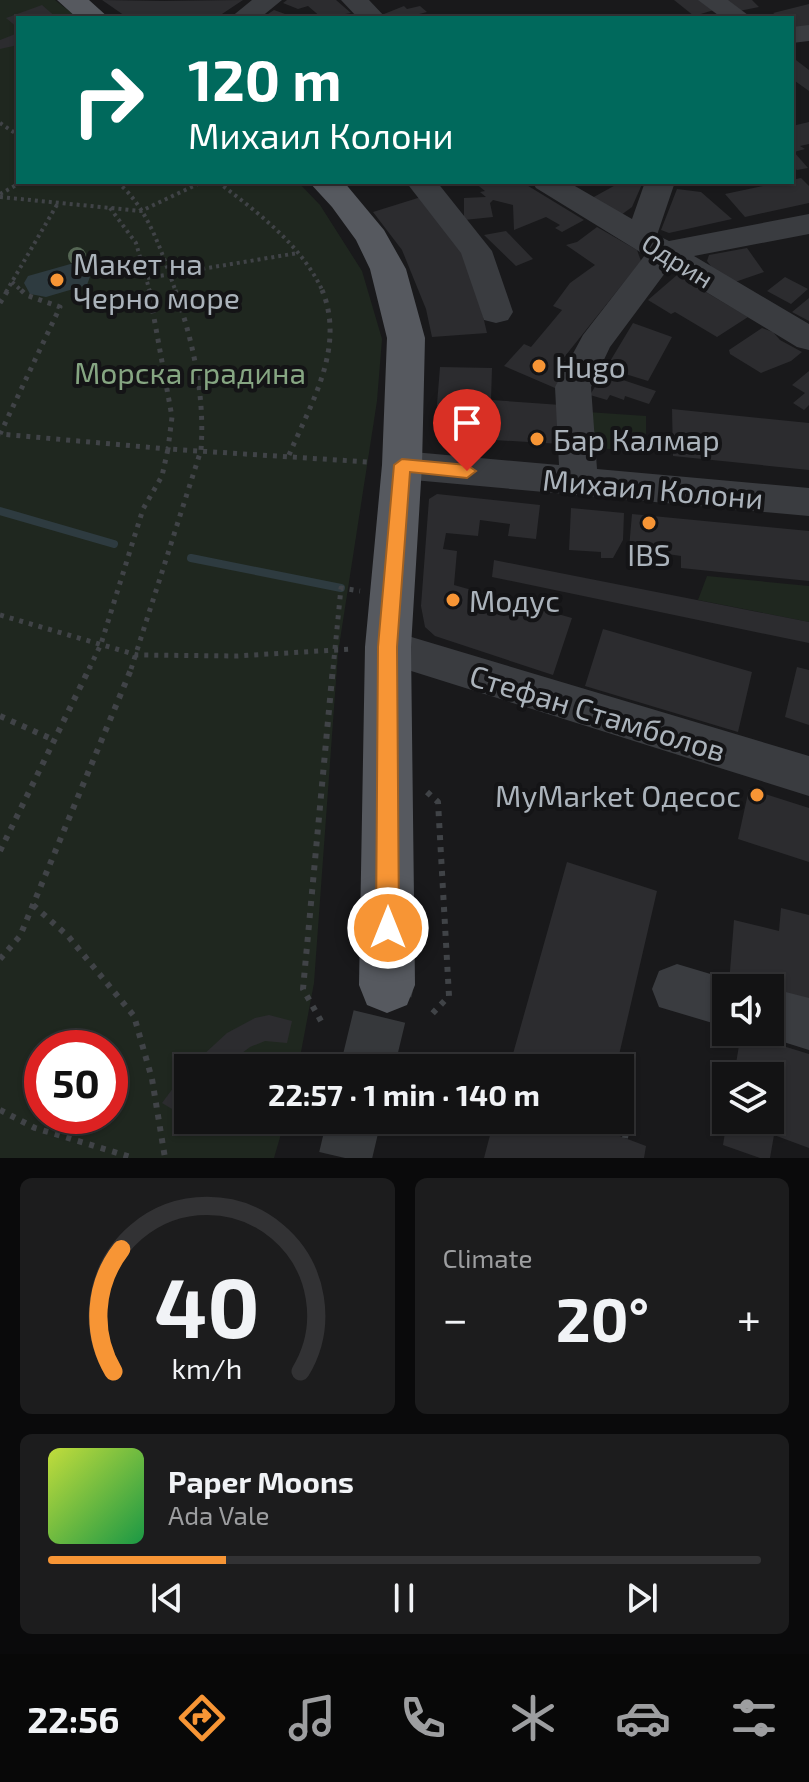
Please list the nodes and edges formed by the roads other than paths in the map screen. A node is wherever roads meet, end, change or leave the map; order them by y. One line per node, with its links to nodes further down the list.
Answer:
1 (71, 0): 5 (main road)
2 (269, 0): 6 (street)
3 (354, 0): 7 (street)
4 (711, 0): 8 (street)
5 (92, 16)
6 (246, 16)
7 (371, 16)
8 (736, 16)
9 (327, 184): 17 (main road)
10 (423, 184): 15 (street)
11 (550, 184): 14 (street, Одрин)
12 (660, 184): 14 (street)
13 (809, 224): 14 (street)
14 (652, 244): 16 (street, Одрин); 18 (street)
15 (496, 312)
16 (809, 339)
17 (402, 465): 18 (street, Михаил Колони); 20 (main road)
18 (579, 481): 19 (street, Михаил Колони)
19 (809, 502)
20 (388, 647): 21 (street, Стефан Стамболов); 22 (main road)
21 (809, 776)
22 (387, 985)
23 (677, 989): 24 (street)
24 (712, 998)
25 (784, 1018): 26 (street)
26 (809, 1024)

